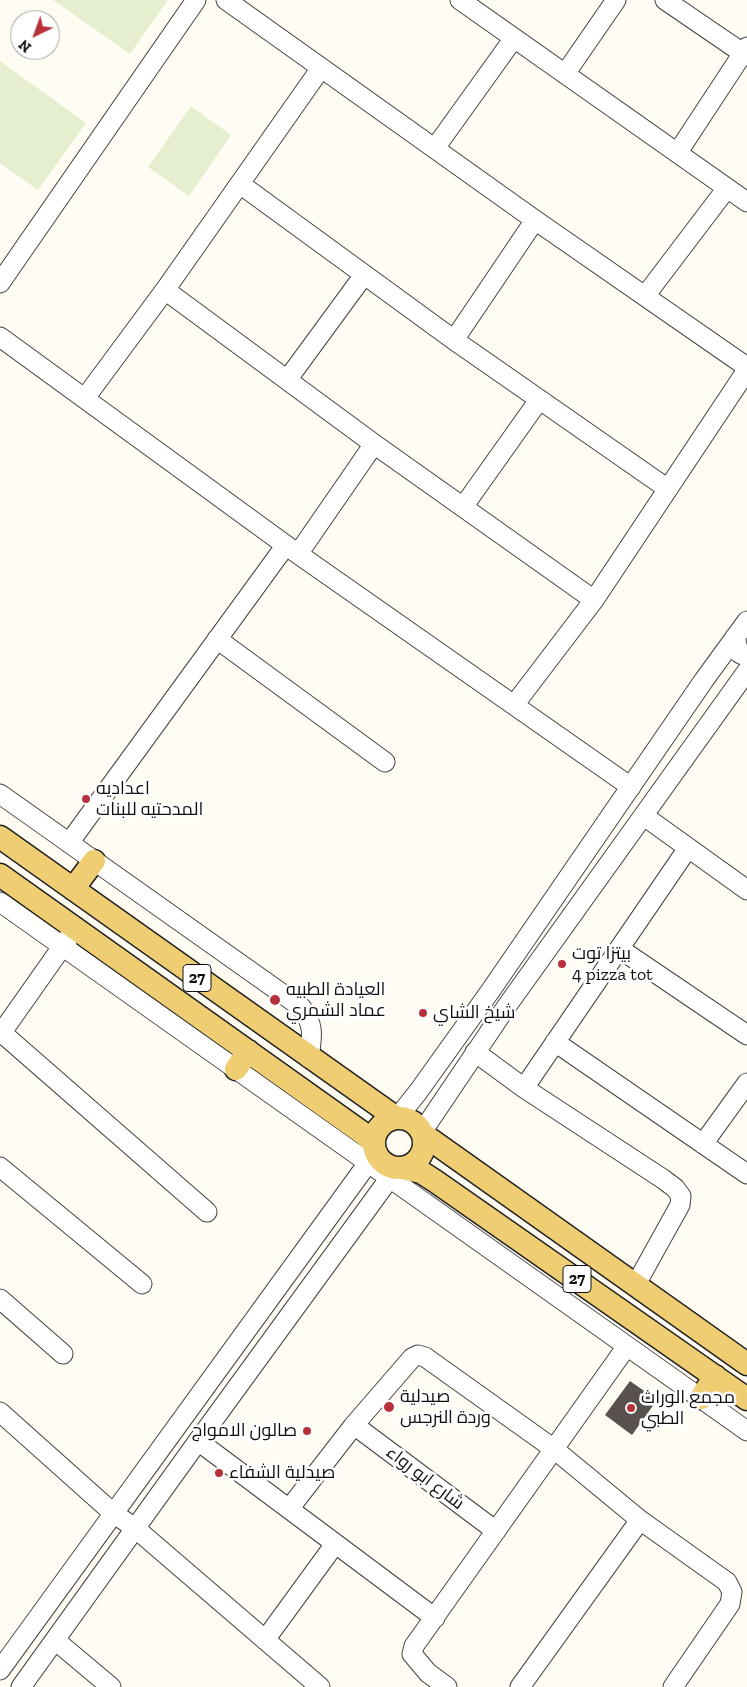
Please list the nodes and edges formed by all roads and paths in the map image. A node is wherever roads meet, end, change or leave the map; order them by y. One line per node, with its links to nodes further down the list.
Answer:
1 (196, 0): 17 (street)
2 (226, 0): 8 (street)
3 (460, 0): 6 (street)
4 (616, 0): 9 (street)
5 (665, 0): 7 (street)
6 (514, 38): 9 (street); 10 (street)
7 (746, 52): 11 (street)
8 (321, 68): 10 (street); 12 (street)
9 (565, 74): 11 (street)
10 (435, 148): 15 (street)
11 (678, 152): 13 (street)
12 (240, 184): 16 (street); 18 (street)
13 (727, 188): 14 (street); 19 (street)
14 (747, 202)
15 (535, 220): 19 (street); 21 (street)
16 (364, 275): 21 (street); 23 (street)
17 (0, 283)
18 (165, 290): 23 (street); 24 (street)
19 (645, 296): 22 (street)
20 (0, 337): 24 (street)
21 (454, 340): 25 (street)
22 (747, 368): 27 (street)
23 (287, 380): 26 (street)
24 (85, 398): 29 (street)
25 (539, 400): 27 (street); 28 (street)
26 (374, 444): 28 (street); 29 (street)
27 (668, 489): 30 (street)
28 (463, 507): 30 (street)
29 (292, 549): 33 (street); 38 (street)
30 (594, 600): 38 (street)
31 (747, 621): 32 (street)
32 (735, 638): 34 (street); 36 (street)
33 (217, 639): 39 (street); 44 (street)
34 (747, 657)
35 (747, 671): 37 (street)
36 (704, 680): 37 (street); 40 (street)
37 (728, 697): 42 (street)
38 (514, 705): 40 (street)
39 (385, 762)
40 (631, 787): 54 (street)
41 (0, 794): 44 (street)
42 (644, 816): 45 (street); 55 (street)
43 (0, 837): 49 (main road, 27)
44 (69, 843): 46 (street)
45 (688, 848): 48 (street); 53 (street)
46 (94, 861): 49 (main road); 60 (street)
47 (0, 874): 51 (main road, 27)
48 (744, 881)
49 (73, 889): 60 (main road, 27)
50 (0, 902): 52 (street)
51 (75, 928): 52 (street); 61 (main road, 27)
52 (63, 947): 56 (street); 61 (street)
53 (620, 949): 57 (street); 58 (street)
54 (492, 990): 55 (street); 64 (street)
55 (509, 1003): 59 (street)
56 (1, 1034): 71 (street)
57 (747, 1035)
58 (555, 1042): 63 (street); 66 (street)
59 (476, 1052): 63 (street); 65 (street)
60 (310, 1058): 64 (main road, 27)
61 (242, 1060): 67 (main road, 27)
62 (747, 1082): 66 (street)
63 (524, 1088): 73 (street)
64 (396, 1117): 65 (main road, 27); 67 (main road)
65 (423, 1133): 69 (main road); 73 (main road, 27)
66 (704, 1144): 70 (street)
67 (372, 1151): 69 (main road, 27); 87 (street)
68 (0, 1167): 72 (street)
69 (396, 1171): 75 (street); 78 (main road, 27); 84 (street)
70 (747, 1174)
71 (207, 1212)
72 (142, 1284)
73 (635, 1286): 77 (main road, 27)
74 (0, 1299): 76 (street)
75 (627, 1346): 79 (street); 85 (street)
76 (64, 1354)
77 (747, 1364)
78 (715, 1376): 79 (main road); 80 (main road, 27)
79 (701, 1398): 83 (street)
80 (747, 1399)
81 (0, 1412): 87 (street)
82 (354, 1425): 85 (street); 86 (street); 90 (street, شارع ابو رواء)
83 (747, 1431)
84 (198, 1441): 86 (street); 89 (street)
85 (554, 1449): 88 (street); 90 (street)
86 (289, 1509): 91 (street)
87 (113, 1513): 89 (street); 95 (street)
88 (640, 1520): 100 (street); 101 (street)
89 (135, 1528): 93 (street); 94 (street)
90 (496, 1531): 92 (street)
91 (335, 1544): 92 (street); 94 (street)
92 (435, 1618): 99 (street)
93 (55, 1640): 96 (street); 97 (street)
94 (265, 1640): 98 (street)
95 (0, 1670)
96 (22, 1687)
97 (111, 1687)
98 (320, 1687)
99 (447, 1687)
100 (520, 1687)
101 (673, 1687)

